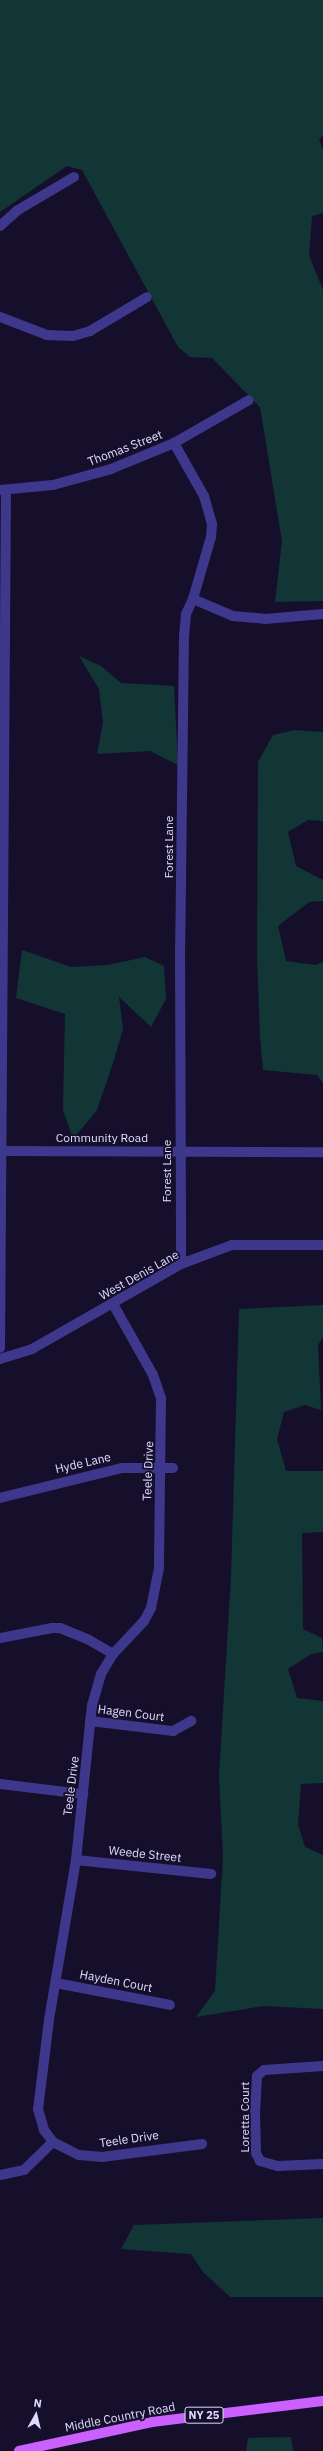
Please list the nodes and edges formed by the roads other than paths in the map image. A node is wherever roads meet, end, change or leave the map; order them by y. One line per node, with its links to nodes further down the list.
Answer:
1 (74, 177): 2 (street)
2 (0, 226)
3 (148, 297): 4 (street)
4 (0, 317)
5 (249, 400): 6 (street, Thomas Street)
6 (174, 443): 7 (street, Thomas Street); 8 (street, Forest Lane)
7 (3, 490): 10 (street)
8 (193, 600): 9 (street); 11 (street, Forest Lane)
9 (323, 614)
10 (1, 1151): 11 (street, Community Road); 16 (street)
11 (180, 1151): 12 (street, Community Road); 14 (street, Forest Lane)
12 (323, 1152)
13 (323, 1245): 14 (street, West Denis Lane)
14 (181, 1264): 15 (street, West Denis Lane)
15 (113, 1304): 17 (street, West Denis Lane); 18 (street, Teele Drive)
16 (0, 1348)
17 (0, 1359)
18 (161, 1467): 19 (street, Hyde Lane); 20 (street, Hyde Lane); 22 (street, Teele Drive)
19 (173, 1468)
20 (0, 1498)
21 (0, 1638): 22 (street)
22 (113, 1654): 23 (street, Teele Drive)
23 (90, 1721): 24 (street, Hagen Court); 26 (street, Teele Drive)
24 (191, 1721)
25 (0, 1784): 26 (street)
26 (83, 1794): 27 (street, Teele Drive)
27 (76, 1860): 28 (street, Weede Street); 29 (street, Teele Drive)
28 (211, 1874)
29 (56, 1983): 30 (street, Hayden Court); 32 (street, Teele Drive)
30 (170, 2005)
31 (323, 2066): 34 (street, Loretta Court)
32 (52, 2142): 33 (street, Teele Drive); 35 (street)
33 (202, 2144)
34 (323, 2164)
35 (0, 2175)
36 (323, 2401): 37 (main road, Middle Country Road / NY 25)
37 (19, 2451)

